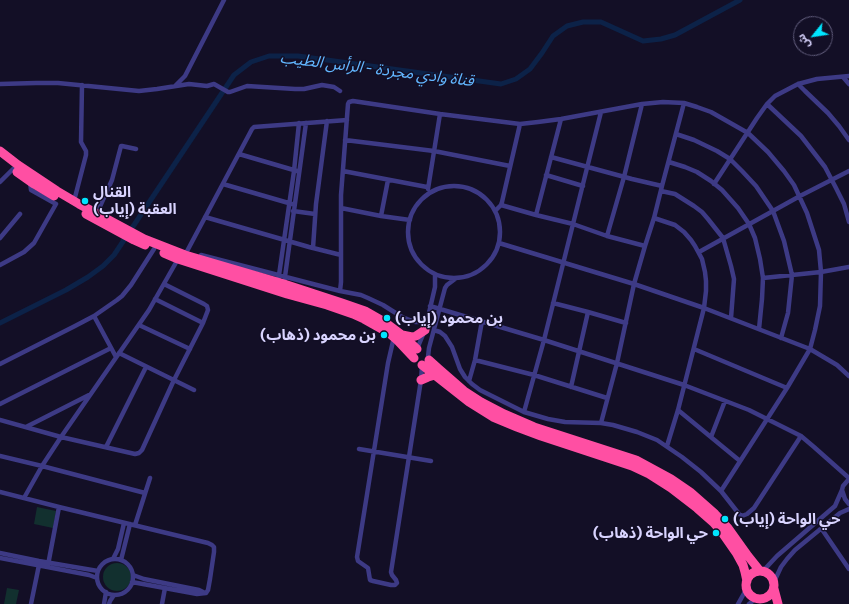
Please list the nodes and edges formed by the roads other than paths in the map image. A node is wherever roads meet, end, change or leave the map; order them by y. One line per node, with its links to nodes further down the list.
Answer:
1 (224, 0): 8 (street)
2 (849, 76): 3 (street)
3 (843, 77): 5 (street); 6 (street)
4 (0, 84): 7 (street)
5 (798, 84): 12 (street); 24 (street)
6 (849, 84)
7 (82, 85): 8 (street); 52 (street)
8 (174, 87): 9 (street)
9 (340, 91)
10 (642, 104): 11 (street); 13 (street); 40 (street)
11 (684, 104): 21 (street); 22 (street)
12 (767, 104): 21 (street); 42 (street)
13 (601, 112): 15 (street); 34 (street)
14 (440, 114): 16 (street); 20 (street); 27 (street)
15 (561, 119): 20 (street); 29 (street)
16 (347, 120): 17 (street); 23 (street)
17 (327, 121): 19 (street); 61 (street)
18 (300, 123): 19 (street); 28 (street); 36 (street)
19 (306, 123): 36 (street)
20 (520, 124): 33 (street)
21 (748, 133): 31 (street); 51 (street)
22 (676, 134): 31 (street); 32 (street)
23 (345, 140): 27 (street); 37 (street)
24 (849, 140)
25 (136, 149): 59 (street)
26 (0, 151): 52 (highway)
27 (434, 151): 33 (street); 48 (street)
28 (239, 154): 36 (street); 45 (street)
29 (551, 157): 34 (street); 39 (street)
30 (0, 158): 35 (highway)
31 (730, 159): 46 (street); 56 (street)
32 (669, 162): 46 (street); 49 (street)
33 (510, 166): 54 (street)
34 (588, 166): 40 (street); 47 (street)
35 (13, 169): 43 (highway); 44 (street)
36 (297, 171): 53 (street)
37 (343, 171): 41 (street); 55 (street)
38 (849, 171): 42 (street)
39 (546, 175): 47 (street); 62 (street)
40 (624, 177): 49 (street); 71 (street)
41 (388, 180): 48 (street); 63 (street)
42 (832, 180): 51 (street); 67 (street)
43 (30, 181): 70 (highway); 85 (street)
44 (0, 182)
45 (222, 184): 53 (street); 64 (street)
46 (714, 184): 69 (street)
47 (583, 186): 68 (street)
48 (427, 187): 50 (street)
49 (661, 189): 65 (street); 74 (street)
50 (428, 194): 58 (street); 66 (street)
51 (800, 196): 56 (street); 87 (street)
52 (74, 201): 59 (highway)
53 (292, 204): 57 (street); 75 (street)
54 (501, 205): 58 (street); 62 (street)
55 (341, 208): 63 (street); 83 (street)
56 (773, 210): 69 (street); 89 (street)
57 (294, 211): 61 (street); 76 (street)
58 (495, 211): 77 (street)
59 (97, 213): 70 (highway)
60 (20, 214): 72 (street)
61 (315, 214): 79 (street)
62 (536, 215): 68 (street)
63 (381, 216): 66 (street)
64 (205, 217): 75 (street); 82 (street)
65 (654, 218): 78 (street); 81 (street)
66 (410, 220): 88 (street)
67 (849, 222)
68 (573, 224): 71 (street); 84 (street)
69 (748, 224): 74 (street); 90 (street)
70 (116, 227): 73 (highway)
71 (608, 236): 78 (street)
72 (0, 238)
73 (135, 238): 80 (highway); 82 (highway)
74 (723, 238): 81 (street); 103 (street)
75 (284, 240): 76 (street); 92 (street)
76 (290, 241): 79 (street); 92 (street)
77 (499, 243): 84 (street); 91 (street)
78 (645, 246): 94 (street)
79 (313, 248): 83 (street)
80 (154, 249): 82 (highway); 102 (street)
81 (699, 252): 99 (street)
82 (183, 255): 92 (highway); 93 (street); 111 (highway)
83 (341, 255): 95 (street)
84 (564, 262): 94 (street); 97 (street)
85 (0, 265)
86 (849, 267): 87 (street)
87 (821, 272): 89 (street); 117 (street)
88 (435, 274): 91 (street); 98 (street)
89 (792, 274): 90 (street); 112 (street)
90 (763, 278): 110 (street)
91 (455, 279): 100 (street)
92 (282, 280): 95 (street); 111 (highway)
93 (164, 284): 96 (street); 106 (street)
94 (634, 284): 99 (street); 107 (street)
95 (340, 291): 104 (street)
96 (155, 299): 106 (street); 108 (street)
97 (553, 303): 101 (street); 113 (street)
98 (430, 306): 100 (street); 104 (street)
99 (704, 308): 103 (street); 116 (street)
100 (439, 309): 105 (street); 109 (street)
101 (588, 312): 107 (street); 118 (street)
102 (94, 316): 114 (street); 124 (street)
103 (731, 318): 110 (street)
104 (427, 319): 109 (street)
105 (482, 321): 113 (street); 122 (street)
106 (203, 323): 115 (street)
107 (626, 323): 123 (street)
108 (139, 325): 115 (street); 120 (street)
109 (430, 330): 111 (highway); 119 (street); 121 (street); 131 (street)
110 (759, 330): 112 (street)
111 (398, 336): 119 (highway); 152 (street)
112 (781, 338): 117 (street)
113 (544, 340): 118 (street); 127 (street)
114 (111, 348): 120 (street); 139 (street)
115 (190, 349): 129 (street)
116 (694, 349): 132 (street); 134 (street)
117 (810, 349): 128 (street); 134 (street)
118 (579, 351): 123 (street); 133 (street)
119 (416, 353): 121 (highway)
120 (117, 355): 125 (street); 136 (street)
121 (426, 360): 126 (highway); 130 (street); 179 (highway)
122 (475, 360): 127 (street); 131 (street)
123 (617, 363): 132 (street); 137 (street)
124 (0, 364)
125 (146, 367): 129 (street); 150 (street)
126 (435, 375): 130 (highway); 183 (highway)
127 (534, 375): 133 (street); 141 (street)
128 (849, 376)
129 (174, 380): 135 (street); 150 (street)
130 (421, 380): 154 (street)
131 (469, 381): 141 (street)
132 (684, 385): 138 (street); 140 (street)
133 (571, 387): 137 (street)
134 (787, 388): 142 (street)
135 (194, 390)
136 (90, 394): 145 (street); 147 (street)
137 (607, 398): 144 (street)
138 (725, 401): 142 (street); 148 (street)
139 (0, 404)
140 (678, 410): 148 (street); 149 (street)
141 (524, 412): 144 (street)
142 (768, 419): 146 (street); 155 (street)
143 (0, 420): 145 (street)
144 (601, 423): 149 (street)
145 (26, 427): 147 (street)
146 (801, 436): 159 (street); 161 (street)
147 (61, 437): 150 (street); 157 (street)
148 (712, 437): 155 (street)
149 (667, 446): 161 (street)
150 (106, 447)
151 (359, 449): 152 (street)
152 (374, 452): 154 (street); 154 (street)
153 (0, 456): 157 (street)
154 (409, 458): 156 (street)
155 (740, 460): 161 (street)
156 (431, 461)
157 (42, 466): 163 (street); 164 (street)
158 (150, 478): 163 (street)
159 (849, 478): 160 (street)
160 (842, 490): 165 (street); 179 (street)
161 (721, 491)
162 (0, 492): 164 (street)
163 (146, 493): 169 (street)
164 (24, 498): 166 (street)
165 (849, 504)
166 (59, 507): 168 (street); 176 (street)
167 (849, 508): 170 (street)
168 (124, 523): 169 (street); 173 (street)
169 (133, 525): 174 (street); 187 (street)
170 (821, 528): 177 (street); 184 (street)
171 (0, 553): 175 (street)
172 (0, 558): 175 (street)
173 (113, 559): 174 (street); 178 (street)
174 (121, 560): 180 (street)
175 (39, 564): 176 (street); 190 (street)
176 (48, 565): 178 (street); 181 (street)
177 (849, 569)
178 (98, 571): 181 (street)
179 (761, 571): 183 (highway); 184 (highway)
180 (132, 575): 182 (street); 187 (street)
181 (97, 578): 186 (street)
182 (132, 582): 185 (street); 188 (street)
183 (746, 585): 189 (highway); 194 (street)
184 (774, 586): 189 (highway); 196 (highway)
185 (165, 588): 187 (street); 193 (street)
186 (106, 592): 188 (street); 191 (street)
187 (205, 593)
188 (114, 595): 192 (street)
189 (763, 600): 195 (street)
190 (30, 604)
191 (104, 604)
192 (109, 604)
193 (162, 604)
194 (738, 604)
195 (749, 604)
196 (778, 604)

